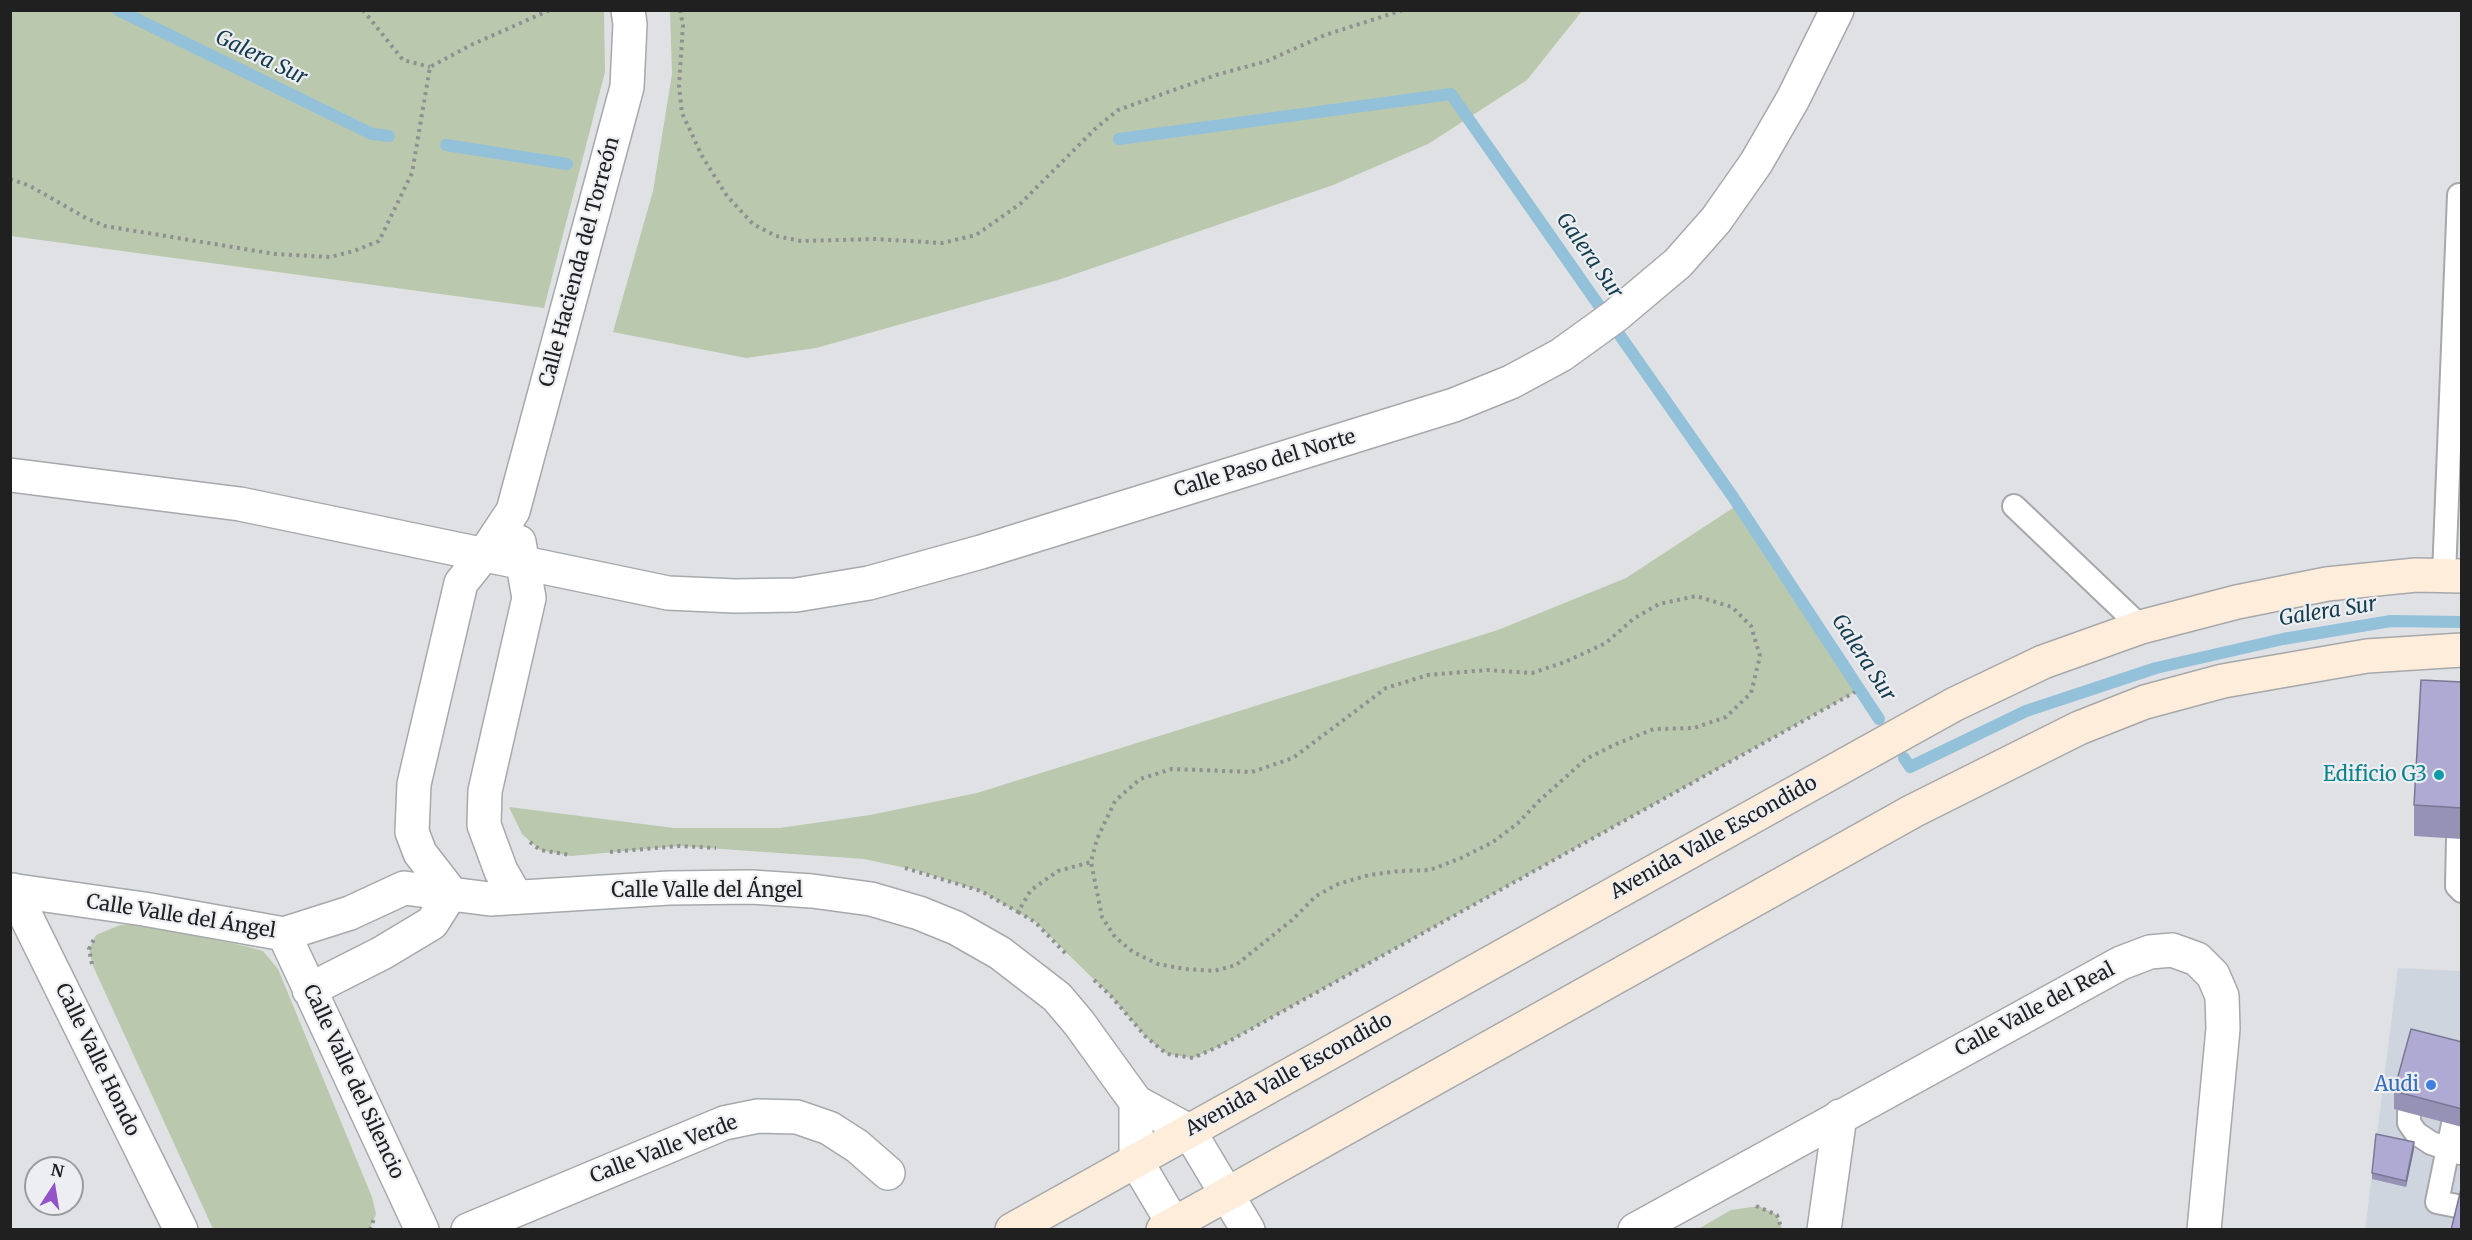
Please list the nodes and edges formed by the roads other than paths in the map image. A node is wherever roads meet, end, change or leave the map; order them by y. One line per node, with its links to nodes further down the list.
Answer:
1 (628, 10): 6 (street, Calle Hacienda del Torreón)
2 (1837, 10): 8 (street, Calle Paso del Norte)
3 (2459, 195): 9 (lane)
4 (10, 475): 7 (street, Calle Paso del Norte)
5 (2014, 506): 10 (lane)
6 (513, 511): 7 (street, Calle Hacienda del Torreón); 8 (street, Calle Hacienda del Torreón)
7 (485, 554): 8 (street, Calle Paso del Norte); 15 (street, Calle Hacienda del Torreón)
8 (523, 561): 16 (street, Calle Hacienda del Torreón)
9 (2453, 575): 10 (street, Avenida Valle Escondido)
10 (2141, 627): 23 (street, Avenida Valle Escondido)
11 (2462, 650): 28 (street)
12 (2458, 839): 14 (lane)
13 (12, 890): 17 (street, Calle Valle del Ángel); 31 (street, Calle Valle Hondo)
14 (2462, 891)
15 (452, 893): 16 (street, Calle Valle del Ángel); 17 (street, Calle Valle del Ángel); 18 (street)
16 (516, 897): 19 (street, Calle Valle del Ángel)
17 (284, 934): 18 (street, Calle Valle del Silencio)
18 (309, 990): 32 (street, Calle Valle del Silencio)
19 (1136, 1102): 23 (street, Calle Valle del Ángel); 25 (street)
20 (2409, 1113): 24 (lane)
21 (1840, 1116): 36 (street, Calle Valle del Real); 37 (street); 38 (street, Calle Valle del Real)
22 (2453, 1124): 24 (lane)
23 (1189, 1131): 25 (street, Avenida Valle Escondido); 28 (street)
24 (2455, 1151): 27 (lane)
25 (1136, 1161): 30 (street); 34 (street, Avenida Valle Escondido)
26 (888, 1173): 33 (street, Calle Valle Verde)
27 (2447, 1192): 29 (lane)
28 (1227, 1194): 30 (street); 35 (street)
29 (2462, 1208)
30 (1171, 1228)
31 (181, 1230)
32 (422, 1230)
33 (468, 1230)
34 (1012, 1230)
35 (1248, 1230)
36 (1635, 1230)
37 (1824, 1230)
38 (2204, 1230)

